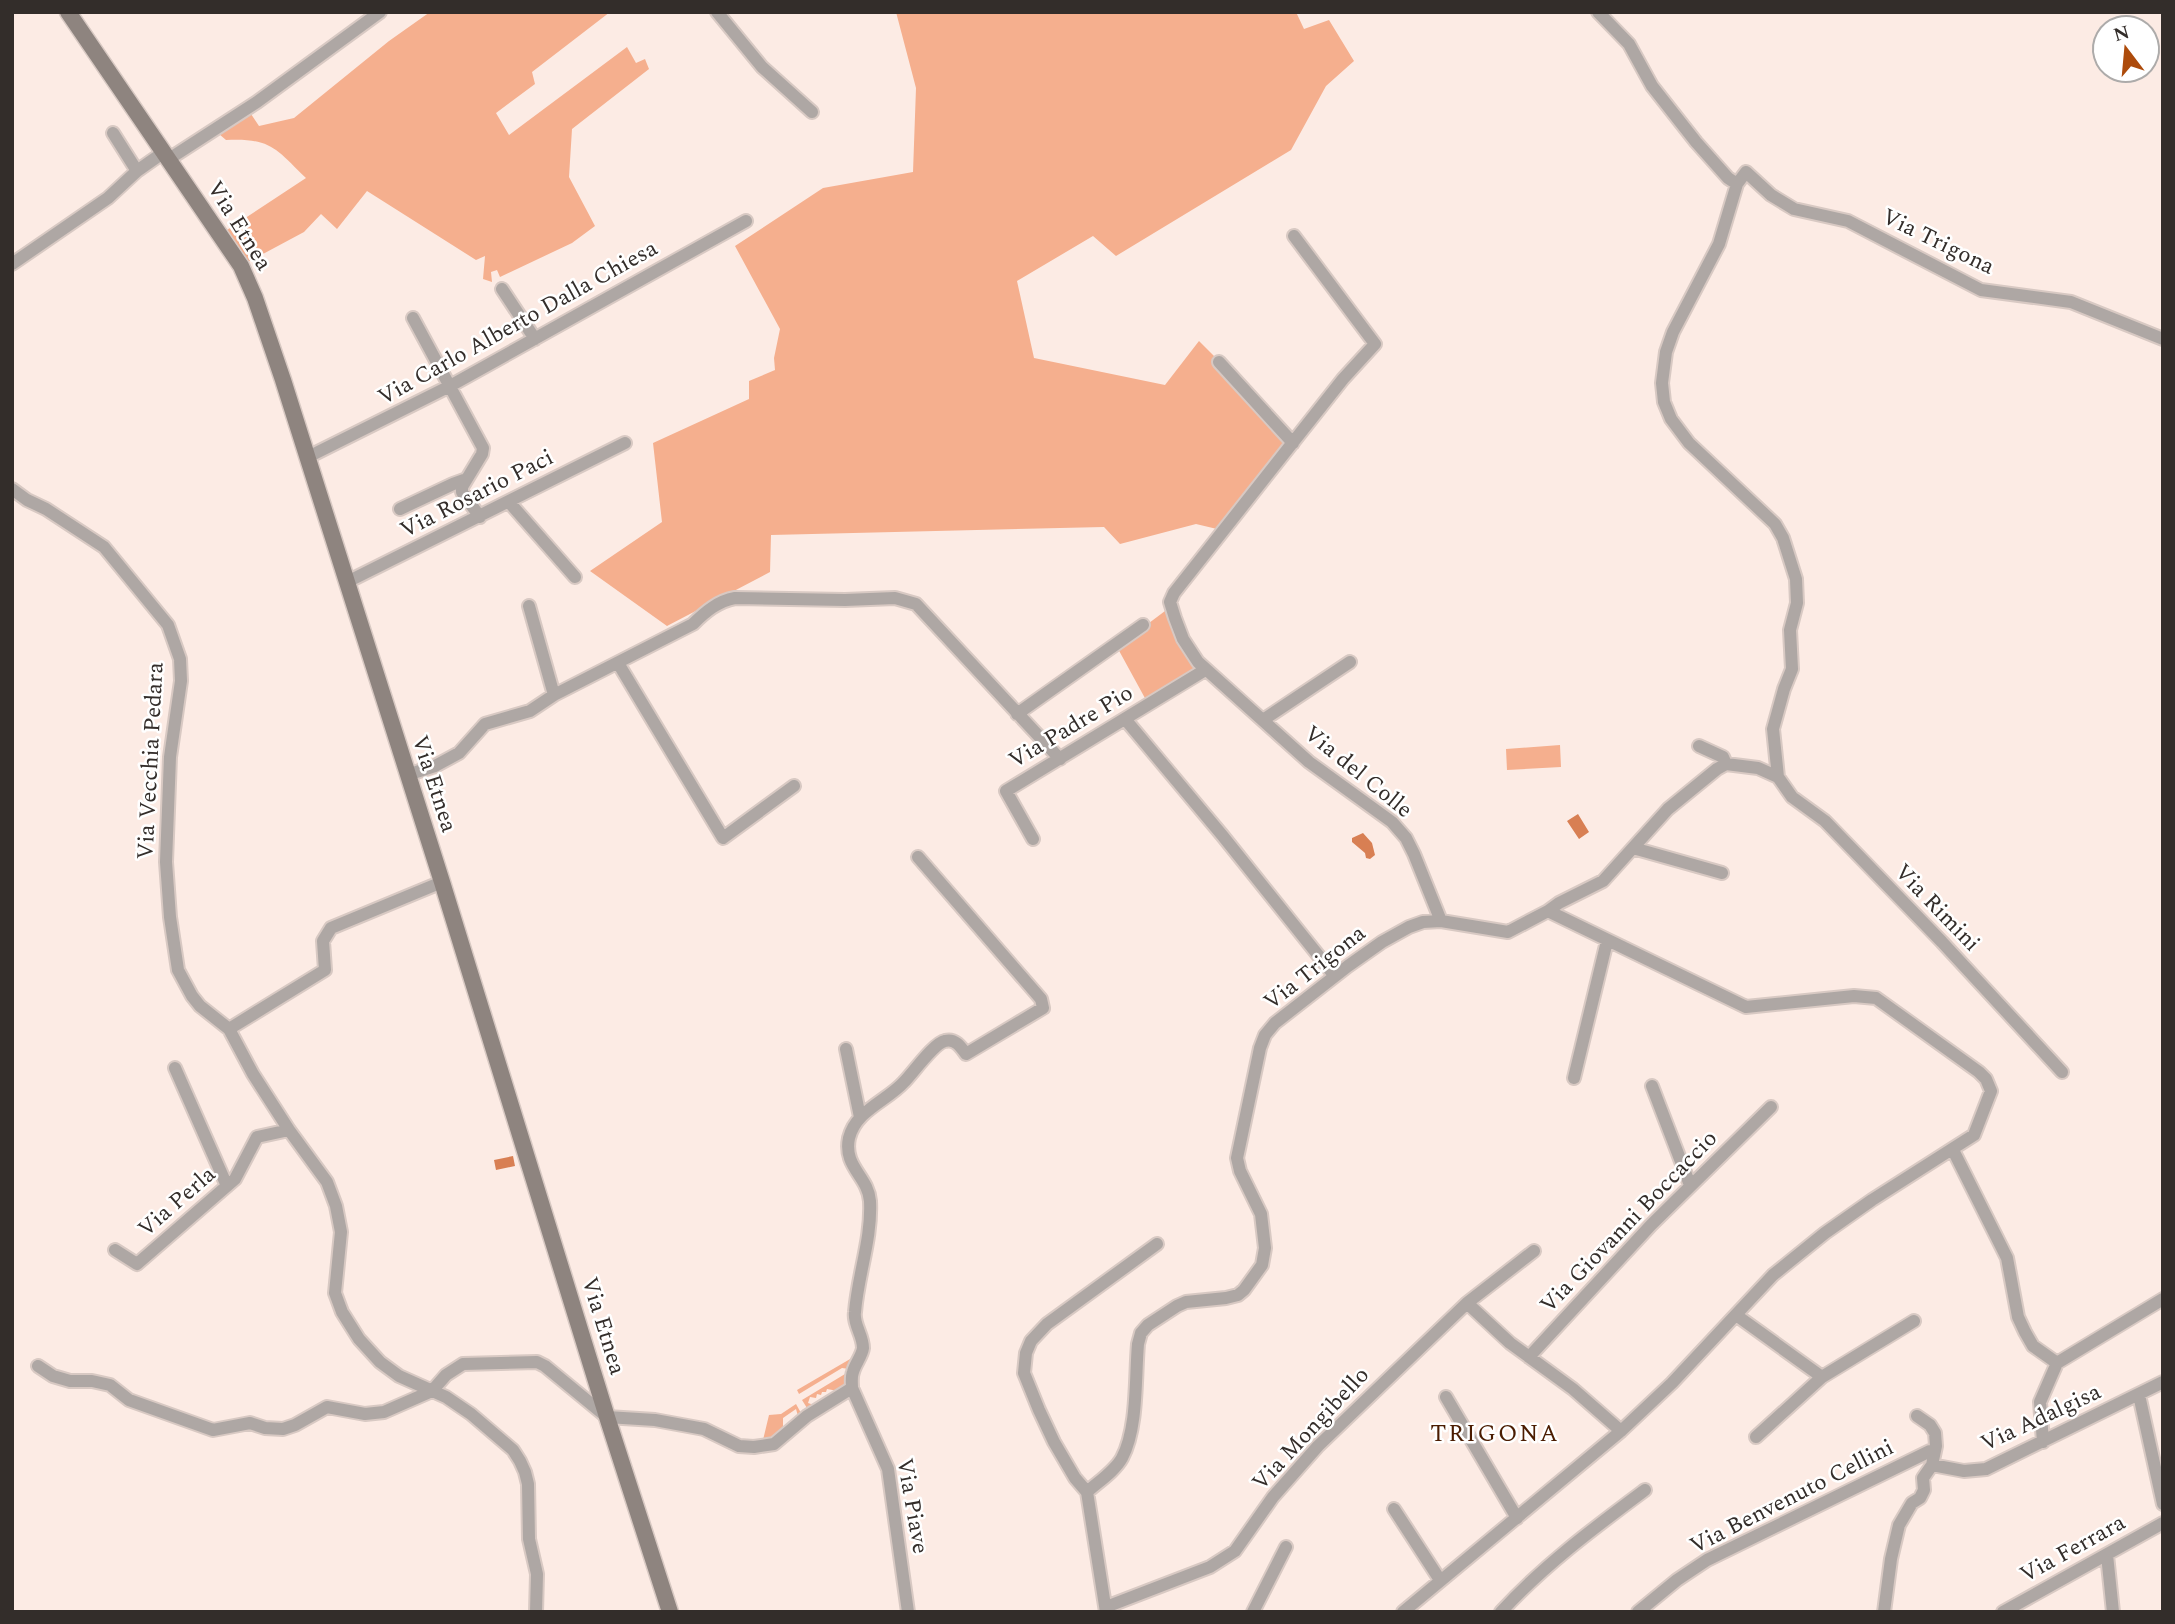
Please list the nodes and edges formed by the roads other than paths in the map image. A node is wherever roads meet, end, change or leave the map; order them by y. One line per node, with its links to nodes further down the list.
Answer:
1 (68, 12): 7 (main road, Via Etnea)
2 (380, 12): 7 (street)
3 (717, 12): 5 (street)
4 (1598, 12): 9 (street)
5 (812, 112)
6 (113, 133): 8 (street)
7 (166, 156): 8 (street); 21 (main road, Via Etnea)
8 (136, 171): 12 (street)
9 (1737, 184): 15 (street, Via Trigona); 42 (street)
10 (746, 221): 16 (street, Via Carlo Alberto Dalla Chiesa)
11 (1294, 236): 20 (street, Via del Colle)
12 (12, 264)
13 (502, 289): 16 (street)
14 (413, 318): 18 (street)
15 (2163, 338)
16 (535, 339): 18 (street, Via Carlo Alberto Dalla Chiesa)
17 (1219, 362): 20 (street)
18 (450, 386): 21 (street, Via Carlo Alberto Dalla Chiesa); 22 (street)
19 (625, 443): 24 (street, Via Rosario Paci)
20 (1293, 443): 33 (street, Via del Colle)
21 (307, 457): 28 (main road, Via Etnea)
22 (464, 480): 25 (street); 26 (street)
23 (12, 488): 53 (street, Via Vecchia Pedara)
24 (509, 502): 26 (street, Via Rosario Paci); 27 (street)
25 (400, 509)
26 (480, 517): 28 (street, Via Rosario Paci)
27 (575, 577)
28 (347, 582): 41 (main road, Via Etnea)
29 (528, 606): 34 (street)
30 (1143, 625): 35 (street)
31 (1350, 662): 37 (street)
32 (618, 663): 34 (street); 35 (street); 43 (street)
33 (1205, 670): 36 (street, Via Padre Pio); 37 (street, Via del Colle)
34 (554, 695): 41 (street)
35 (1017, 713): 39 (street)
36 (1125, 719): 39 (street, Via Padre Pio); 52 (street)
37 (1263, 720): 50 (street, Via del Colle)
38 (1699, 747): 40 (street)
39 (1060, 760): 44 (street, Via Padre Pio)
40 (1726, 764): 42 (street); 45 (street)
41 (407, 775): 48 (main road, Via Etnea)
42 (1778, 777): 56 (street, Via Rimini)
43 (794, 786)
44 (1033, 839)
45 (1633, 848): 47 (street); 49 (street)
46 (919, 857): 60 (street)
47 (1722, 873)
48 (442, 882): 53 (street); 82 (main road, Via Etnea)
49 (1548, 911): 50 (street); 51 (street)
50 (1441, 921): 52 (street, Via Trigona)
51 (1607, 941): 57 (street); 62 (street)
52 (1334, 975): 89 (street, Via Trigona)
53 (229, 1029): 61 (street, Via Vecchia Pedara)
54 (846, 1049): 60 (street)
55 (175, 1068): 64 (street)
56 (2062, 1072)
57 (1573, 1078)
58 (1652, 1086): 63 (street)
59 (1771, 1107): 63 (street, Via Giovanni Boccaccio)
60 (860, 1117): 77 (street)
61 (289, 1130): 64 (street, Via Perla); 78 (street, Via Vecchia Pedara)
62 (1953, 1150): 70 (street); 73 (street)
63 (1690, 1185): 72 (street, Via Giovanni Boccaccio)
64 (227, 1186): 66 (street, Via Perla)
65 (1157, 1244): 89 (street)
66 (115, 1250)
67 (1534, 1251): 69 (street, Via Mongibello)
68 (2163, 1299): 73 (street)
69 (1467, 1303): 72 (street); 97 (street, Via Mongibello)
70 (1736, 1315): 75 (street); 83 (street)
71 (1914, 1321): 75 (street)
72 (1529, 1357): 83 (street)
73 (2057, 1363): 85 (street)
74 (38, 1366): 78 (street)
75 (1822, 1377): 84 (street)
76 (2163, 1382): 79 (street, Via Adalgisa)
77 (852, 1388): 82 (street); 100 (street, Via Piave)
78 (432, 1391): 82 (street); 98 (street, Via Vecchia Pedara)
79 (2139, 1395): 85 (street, Via Adalgisa); 90 (street)
80 (1446, 1397): 92 (street)
81 (1917, 1416): 86 (street)
82 (607, 1417): 99 (main road, Via Etnea)
83 (1621, 1431): 92 (street)
84 (1756, 1437)
85 (2043, 1441): 87 (street, Via Adalgisa)
86 (1935, 1451): 87 (street); 104 (street, Via Benvenuto Cellini)
87 (1932, 1465): 105 (street)
88 (1644, 1490): 103 (street)
89 (1087, 1492): 97 (street)
90 (2163, 1504)
91 (1394, 1509): 96 (street)
92 (1517, 1518): 96 (street)
93 (2163, 1524): 95 (street, Via Ferrara)
94 (1286, 1547): 101 (street)
95 (2107, 1555): 106 (street, Via Ferrara); 107 (street)
96 (1440, 1580): 102 (street)
97 (1106, 1609)
98 (536, 1612)
99 (670, 1612)
100 (908, 1612)
101 (1253, 1612)
102 (1404, 1612)
103 (1501, 1612)
104 (1638, 1612)
105 (1884, 1612)
106 (2003, 1612)
107 (2113, 1612)

